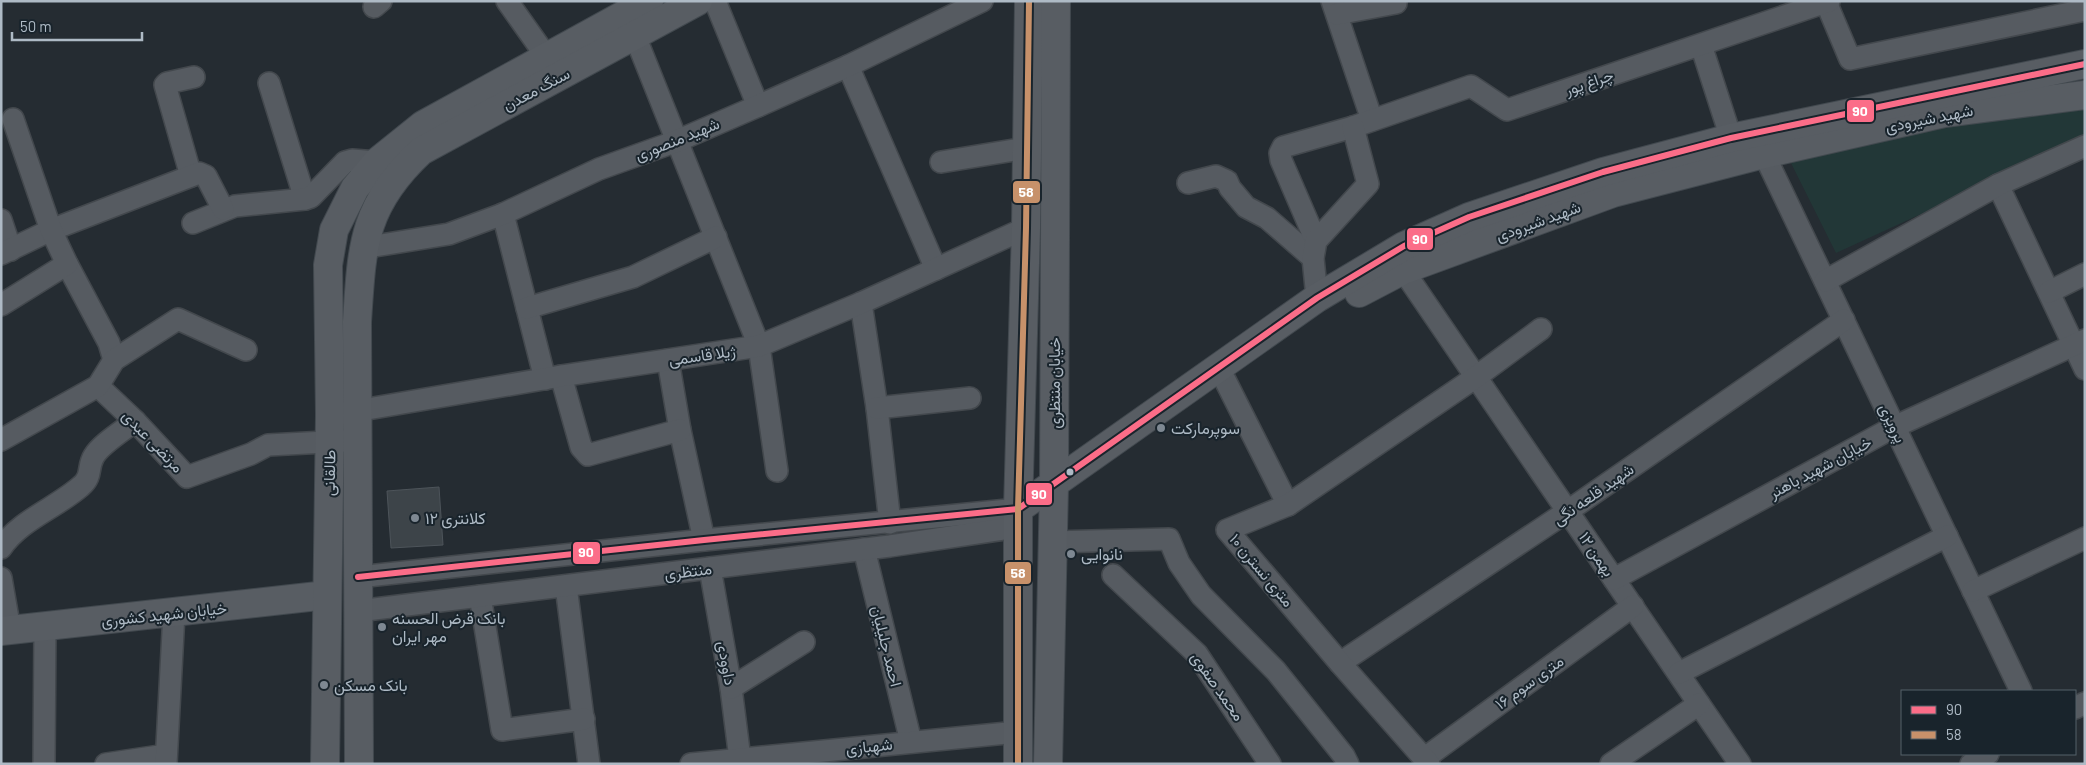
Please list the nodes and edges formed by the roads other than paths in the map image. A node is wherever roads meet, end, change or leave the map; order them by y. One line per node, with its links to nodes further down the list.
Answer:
1 (507, 1): 14 (street)
2 (649, 1): 14 (main road, سنگ معدن)
3 (698, 1): 12 (main road, سنگ معدن)
4 (715, 1): 20 (street)
5 (982, 1): 16 (street, شهید منصوری)
6 (1029, 1): 26 (main road, خیابان منتظری)
7 (1056, 1): 79 (main road, خیابان منتظری)
8 (1828, 2): 11 (street); 13 (street, چراغ پور)
9 (1396, 3): 10 (street)
10 (1334, 8): 22 (street)
11 (2085, 10)
12 (635, 36): 24 (street); 34 (main road, سنگ معدن)
13 (1701, 45): 22 (street, چراغ پور); 23 (street)
14 (546, 56): 28 (main road, سنگ معدن)
15 (2085, 64): 23 (main road, شهید شیرودی)
16 (848, 66): 20 (street, شهید منصوری); 47 (street)
17 (194, 77): 30 (street)
18 (269, 84): 35 (street)
19 (2085, 95): 27 (main road, شهید شیرودی)
20 (758, 106): 24 (street, شهید منصوری)
21 (12, 118): 41 (street)
22 (1363, 124): 44 (street); 44 (street)
23 (1731, 138): 52 (main road, شهید شیرودی)
24 (676, 141): 37 (street, شهید منصوری); 42 (street)
25 (2085, 146): 32 (street)
26 (1027, 148): 29 (street); 40 (main road, خیابان منتظری)
27 (1764, 154): 48 (main road, شهید شیرودی); 50 (street, پرویزی)
28 (377, 162): 33 (main road, سنگ معدن); 35 (street)
29 (941, 162)
30 (191, 176): 36 (street); 41 (street)
31 (1188, 183): 44 (street)
32 (1998, 185): 50 (street); 51 (street)
33 (355, 188): 71 (main road, طالقانی)
34 (384, 192): 43 (main road, طالقانی)
35 (305, 199): 36 (street)
36 (223, 209): 39 (street)
37 (503, 214): 43 (street, شهید منصوری); 55 (street)
38 (1, 220): 45 (street)
39 (193, 222)
40 (1026, 228): 47 (street, ژیلا قاسمی); 82 (main road, خیابان منتظری)
41 (51, 230): 45 (street); 46 (street)
42 (716, 237): 55 (street); 59 (street)
43 (362, 248): 70 (main road, طالقانی)
44 (1315, 250): 52 (street)
45 (6, 252)
46 (67, 264): 54 (street); 61 (street)
47 (936, 268): 53 (street, ژیلا قاسمی)
48 (1403, 270): 64 (street, ۱۲ بهمن); 66 (main road, شهید شیرودی)
49 (2085, 274): 51 (street)
50 (1825, 281): 56 (street, پرویزی)
51 (2049, 292): 58 (street)
52 (1317, 298): 79 (main road, شهید شیرودی)
53 (861, 303): 59 (street, ژیلا قاسمی); 69 (street)
54 (1, 305)
55 (527, 308): 65 (street)
56 (1844, 320): 73 (street, پرویزی); 81 (street, شهید قلعه نگی)
57 (1540, 329): 64 (street, ۱۰ متری نسترن)
58 (2079, 342): 63 (street); 73 (street, خیابان شهید باهنر)
59 (758, 346): 62 (street, ژیلا قاسمی); 78 (street)
60 (246, 350): 61 (street)
61 (114, 360): 67 (street)
62 (668, 360): 65 (street, ژیلا قاسمی); 74 (street)
63 (2085, 369)
64 (1476, 377): 80 (street, ۱۰ متری نسترن); 81 (street, ۱۲ بهمن)
65 (553, 378): 70 (street, ژیلا قاسمی); 74 (street)
66 (1225, 380): 79 (main road, شهید شیرودی); 80 (street)
67 (98, 386): 72 (street, مرتضی عبدی); 75 (street)
68 (970, 398): 69 (street)
69 (877, 408): 83 (street)
70 (357, 412): 71 (street, ژیلا قاسمی); 76 (main road, طالقانی)
71 (330, 415): 77 (main road, طالقانی)
72 (135, 421): 77 (street, مرتضی عبدی); 88 (street)
73 (1894, 427): 84 (street, پرویزی); 94 (street, خیابان شهید باهنر)
74 (680, 430): 86 (street)
75 (1, 440)
76 (358, 440): 77 (street); 92 (main road, طالقانی)
77 (330, 442): 97 (main road, طالقانی)
78 (777, 471)
79 (1053, 493): 82 (main road); 87 (main road, خیابان منتظری)
80 (1288, 505): 105 (street, ۱۰ متری نسترن)
81 (1568, 511): 94 (street, ۱۲ بهمن); 105 (street, شهید قلعه نگی)
82 (1018, 518): 83 (street, منتظری); 89 (street, منتظری); 111 (main road, خیابان منتظری)
83 (890, 522): 86 (street, منتظری)
84 (1947, 536): 96 (street, پرویزی); 106 (street)
85 (2085, 538): 96 (street)
86 (704, 540): 92 (street, منتظری)
87 (1052, 542): 116 (street); 125 (main road, خیابان منتظری)
88 (1, 548)
89 (864, 549): 90 (street, منتظری); 112 (street, احمد جلیلیان)
90 (710, 568): 95 (street, منتظری); 107 (street, داوودی)
91 (1113, 575): 126 (street, محمد صفوی)
92 (358, 577): 100 (main road, طالقانی)
93 (1, 578): 103 (street)
94 (1614, 579): 99 (street, ۱۲ بهمن)
95 (566, 586): 98 (street, منتظری); 110 (street)
96 (1973, 591): 108 (street, پرویزی)
97 (326, 595): 101 (main road, خیابان شهید کشوری); 120 (main road, طالقانی)
98 (480, 596): 100 (street, منتظری); 110 (street)
99 (1633, 606): 106 (street, ۱۲ بهمن); 117 (street, ۱۶ متری سوم)
100 (358, 610): 121 (main road, طالقانی)
101 (174, 613): 102 (main road, خیابان شهید کشوری); 115 (street)
102 (45, 627): 103 (main road, خیابان شهید کشوری); 118 (street)
103 (6, 630)
104 (804, 642): 107 (street)
105 (1340, 663): 117 (street, ۱۰ متری نسترن)
106 (1678, 673): 109 (street, ۱۲ بهمن)
107 (732, 688): 114 (street, داوودی)
108 (2021, 690)
109 (1699, 704): 127 (street); 128 (street, ۱۲ بهمن)
110 (584, 719): 122 (street)
111 (1018, 732): 112 (street, شهبازی); 124 (main road, خیابان منتظری)
112 (911, 742): 114 (street, شهبازی)
113 (1986, 755): 129 (street)
114 (740, 759): 123 (street, شهبازی)
115 (166, 760): 119 (street)
116 (1339, 761)
117 (1427, 761)
118 (44, 764)
119 (106, 764)
120 (325, 764)
121 (359, 764)
122 (589, 764)
123 (690, 764)
124 (1018, 764)
125 (1048, 764)
126 (1270, 764)
127 (1611, 764)
128 (1740, 764)
129 (1971, 764)

